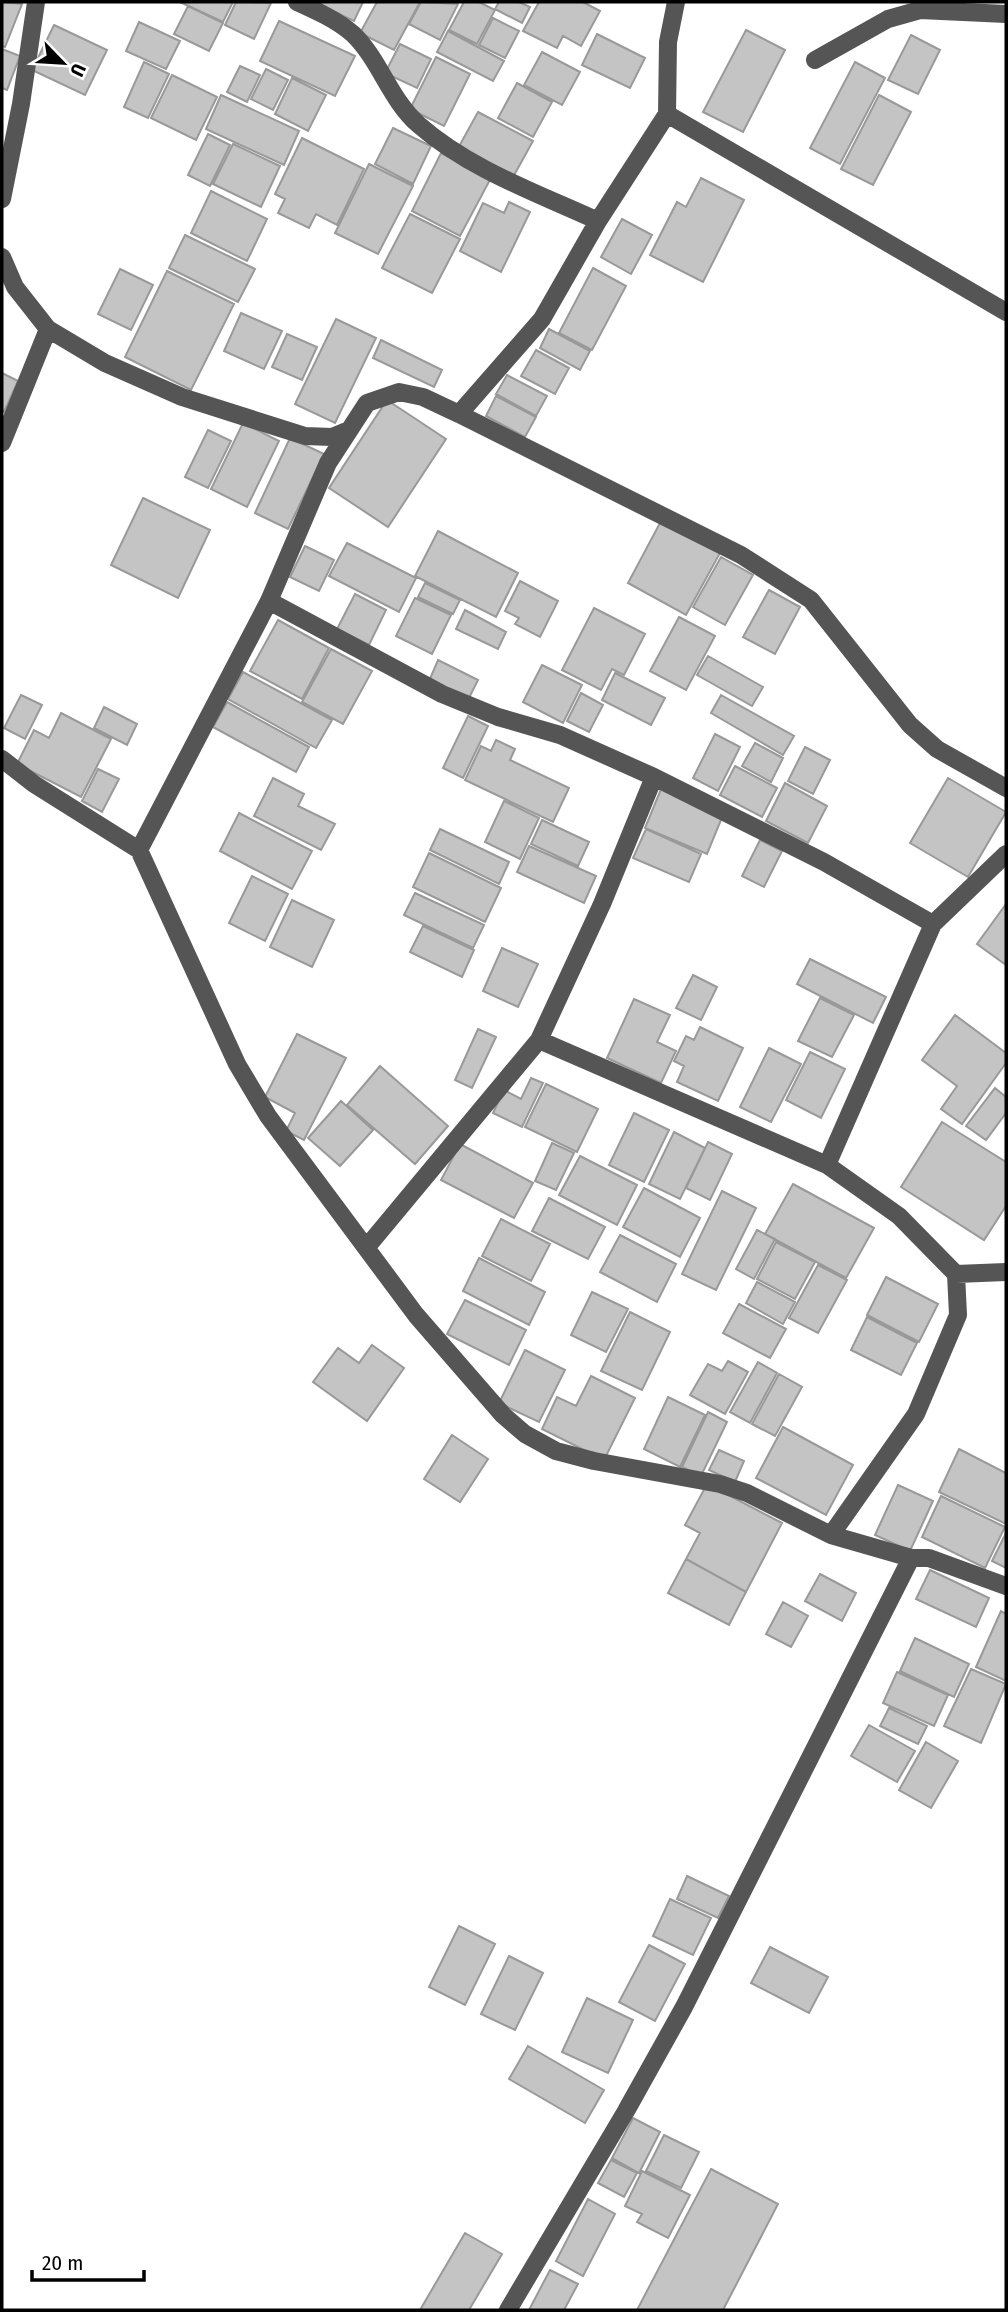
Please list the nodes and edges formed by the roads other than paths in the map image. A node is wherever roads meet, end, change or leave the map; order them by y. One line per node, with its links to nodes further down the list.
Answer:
1 (36, 2): 7 (street)
2 (297, 2): 8 (street)
3 (676, 2): 6 (street)
4 (1006, 14): 5 (street)
5 (815, 60)
6 (667, 114): 8 (street); 10 (street)
7 (2, 199)
8 (598, 221): 12 (street)
9 (2, 257): 11 (street)
10 (1006, 312)
11 (48, 329): 13 (street); 14 (street)
12 (458, 414): 13 (street); 18 (street)
13 (349, 430): 15 (street)
14 (2, 443)
15 (269, 601): 17 (street); 19 (street)
16 (2, 759): 19 (street)
17 (654, 778): 21 (street); 22 (street)
18 (1006, 788)
19 (139, 850): 24 (street)
20 (1006, 854): 21 (street)
21 (933, 924): 23 (street)
22 (539, 1040): 23 (street); 24 (street)
23 (827, 1165): 26 (street)
24 (366, 1248): 27 (street)
25 (1006, 1272): 26 (street)
26 (956, 1275): 27 (street)
27 (831, 1535): 28 (street)
28 (911, 1559): 29 (street); 30 (street)
29 (1006, 1586)
30 (508, 2310)

